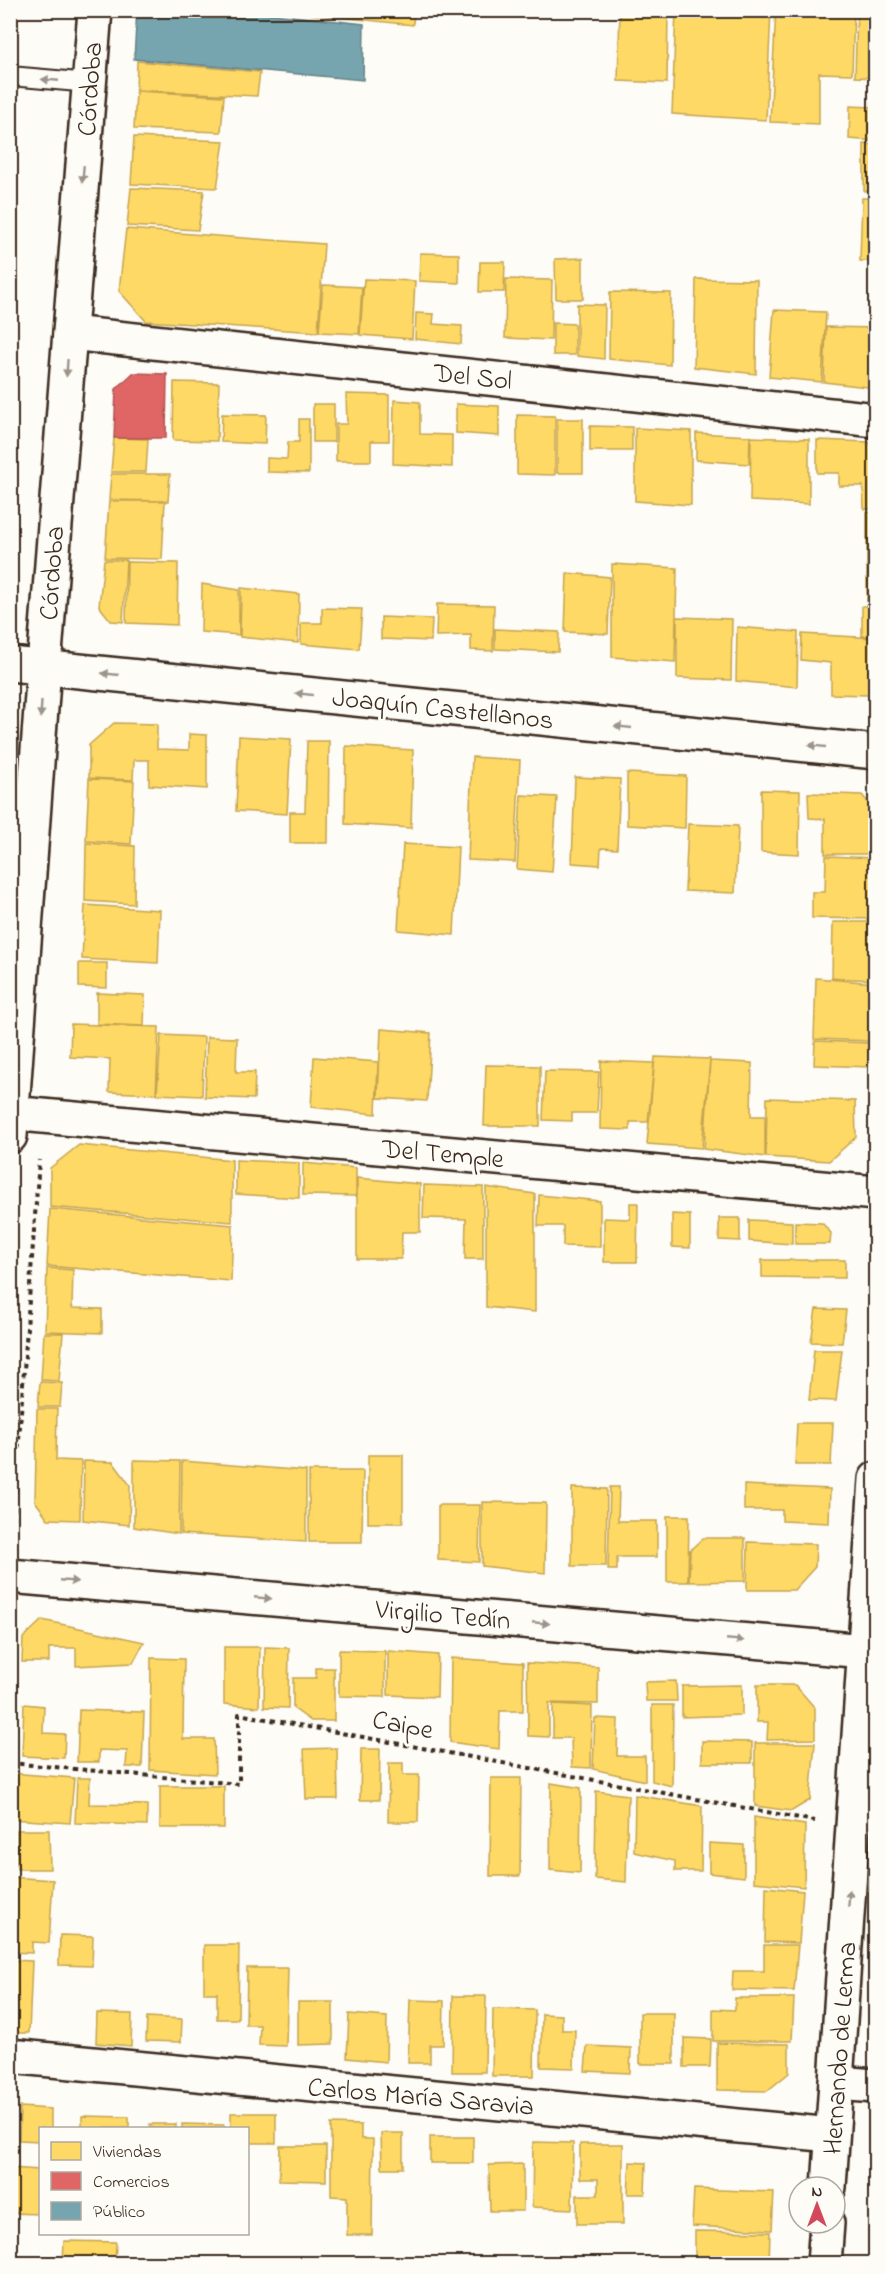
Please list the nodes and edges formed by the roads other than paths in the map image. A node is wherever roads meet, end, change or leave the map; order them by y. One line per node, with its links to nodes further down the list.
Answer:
1 (95, 10): 3 (street, Córdoba)
2 (10, 76): 3 (lane, one-way to 2)
3 (90, 83): 4 (street, Córdoba, one-way to 4)
4 (70, 333): 5 (street, Del Sol); 7 (street, Córdoba, one-way to 7)
5 (876, 420)
6 (10, 664): 7 (street, Joaquín Castellanos)
7 (44, 667): 8 (street, Joaquín Castellanos, one-way to 7); 9 (street, Córdoba, one-way to 9)
8 (876, 752)
9 (11, 1121): 10 (street, Del Temple)
10 (876, 1193)
11 (876, 1479): 13 (street, Hernando de Lerma)
12 (10, 1576): 13 (street, Virgilio Tedín, one-way to 13)
13 (870, 1651): 15 (street, Hernando de Lerma, one-way to 13)
14 (10, 2056): 17 (street, Carlos María Saravia)
15 (836, 2083): 16 (street); 17 (street, Hernando de Lerma)
16 (876, 2086)
17 (832, 2135): 18 (street, Hernando de Lerma)
18 (830, 2175)
19 (826, 2235): 20 (street)
20 (824, 2264)

